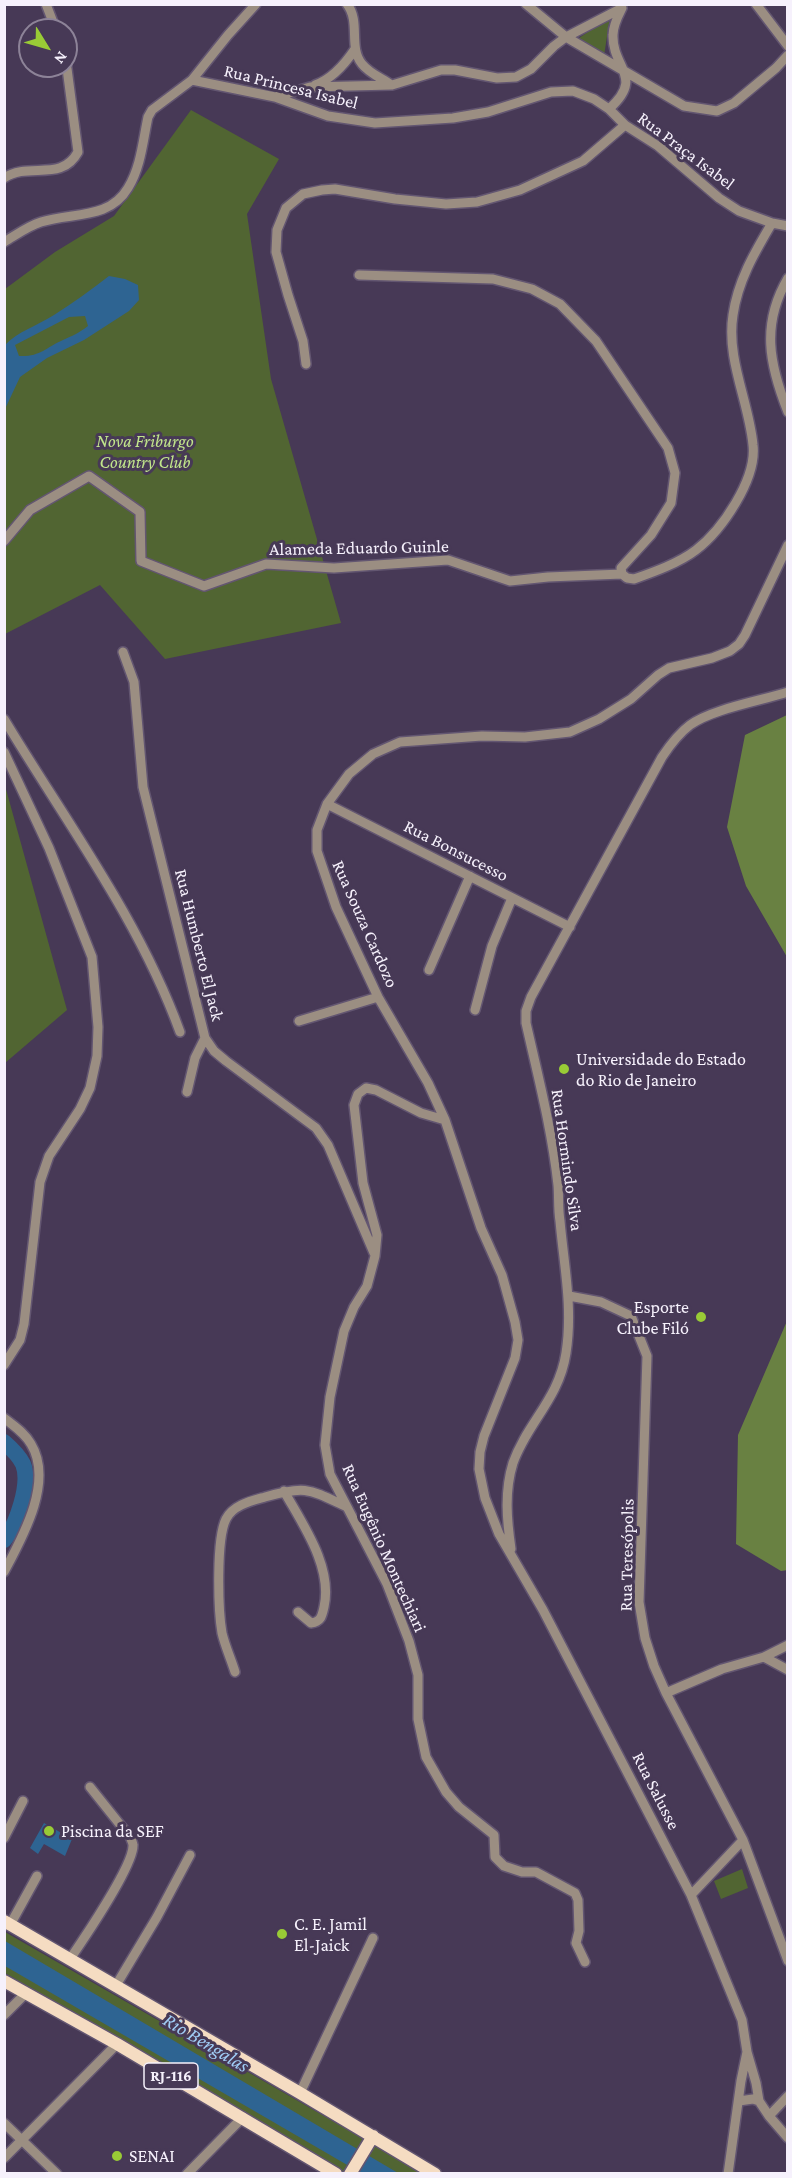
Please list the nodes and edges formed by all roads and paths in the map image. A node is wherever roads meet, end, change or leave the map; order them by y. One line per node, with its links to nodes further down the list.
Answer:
1 (256, 4): 12 (street)
2 (347, 4): 8 (street)
3 (526, 4): 6 (street)
4 (756, 4): 7 (street)
5 (623, 6): 6 (street); 10 (street)
6 (566, 37): 10 (street); 13 (street)
7 (788, 46)
8 (355, 49): 13 (street); 14 (street)
9 (788, 55): 10 (street)
10 (626, 73): 16 (street, Rua Praça Isabel)
11 (68, 78): 18 (street)
12 (192, 80): 15 (street, Rua Princesa Isabel); 21 (street)
13 (392, 85): 14 (street)
14 (310, 87): 15 (street)
15 (275, 97): 16 (street, Rua Princesa Isabel)
16 (609, 109): 17 (street, Rua Praça Isabel)
17 (625, 125): 19 (street, Rua Praça Isabel); 24 (street)
18 (4, 178)
19 (772, 223): 20 (street, Rua Praça Isabel); 28 (street)
20 (788, 226)
21 (4, 242)
22 (360, 275): 28 (street)
23 (788, 278): 25 (street)
24 (306, 364)
25 (788, 412)
26 (4, 541): 28 (street, Alameda Eduardo Guinle)
27 (788, 545): 33 (street, Rua Souza Cardozo)
28 (622, 574)
29 (123, 652): 42 (street, Rua Humberto El Jack)
30 (788, 692): 36 (street, Rua Hormindo Silva)
31 (4, 719): 41 (street)
32 (4, 752): 47 (street)
33 (327, 804): 34 (street, Rua Bonsucesso); 38 (street, Rua Souza Cardozo)
34 (470, 876): 35 (street, Rua Bonsucesso); 37 (street)
35 (512, 898): 36 (street, Rua Bonsucesso); 39 (street)
36 (570, 927): 46 (street, Rua Hormindo Silva)
37 (429, 970)
38 (378, 997): 40 (street); 44 (street, Rua Souza Cardozo)
39 (476, 1010)
40 (299, 1021)
41 (180, 1032)
42 (205, 1038): 43 (street); 45 (street, Rua Humberto El Jack)
43 (187, 1092)
44 (445, 1120): 45 (street, Rua Eugênio Montechiari); 51 (street, Rua Souza Cardozo)
45 (375, 1256): 50 (street, Rua Eugênio Montechiari)
46 (569, 1296): 51 (street, Rua Hormindo Silva); 58 (street, Rua Teresópolis)
47 (4, 1365)
48 (4, 1418): 52 (street)
49 (284, 1491): 50 (street); 53 (street); 57 (street)
50 (347, 1507): 70 (street, Rua Eugênio Montechiari)
51 (511, 1555): 65 (street, Rua Salusse)
52 (4, 1572)
53 (298, 1612)
54 (788, 1645): 55 (street)
55 (764, 1657): 56 (street); 58 (street)
56 (788, 1670)
57 (235, 1672)
58 (666, 1693): 62 (street, Rua Teresópolis)
59 (90, 1787): 68 (street)
60 (23, 1801): 61 (street)
61 (4, 1838)
62 (742, 1840): 65 (street); 69 (street, Rua Teresópolis)
63 (190, 1855): 72 (street)
64 (38, 1876): 66 (street)
65 (692, 1895): 76 (street, Rua Salusse)
66 (7, 1923): 68 (main road, RJ-116)
67 (373, 1938): 77 (street)
68 (70, 1959): 72 (main road, RJ-116)
69 (788, 1961)
70 (585, 1962)
71 (4, 1981): 73 (main road, RJ-116)
72 (116, 1987): 77 (main road, RJ-116)
73 (26, 1993): 74 (street); 75 (main road, RJ-116)
74 (4, 2015)
75 (117, 2044): 82 (main road, RJ-116); 86 (street)
76 (747, 2052): 79 (street); 80 (street)
77 (300, 2092): 85 (main road, RJ-116)
78 (788, 2096): 81 (street)
79 (738, 2101): 80 (street); 94 (street)
80 (759, 2101): 81 (street)
81 (769, 2116): 84 (street)
82 (243, 2117): 88 (main road, RJ-116); 91 (street)
83 (4, 2123): 86 (street)
84 (788, 2138)
85 (370, 2140): 89 (main road); 93 (main road, RJ-116)
86 (21, 2141): 87 (street); 90 (street)
87 (4, 2158)
88 (317, 2169): 92 (main road, RJ-116)
89 (350, 2173)
90 (57, 2174)
91 (187, 2174)
92 (336, 2174)
93 (435, 2174)
94 (728, 2174)

